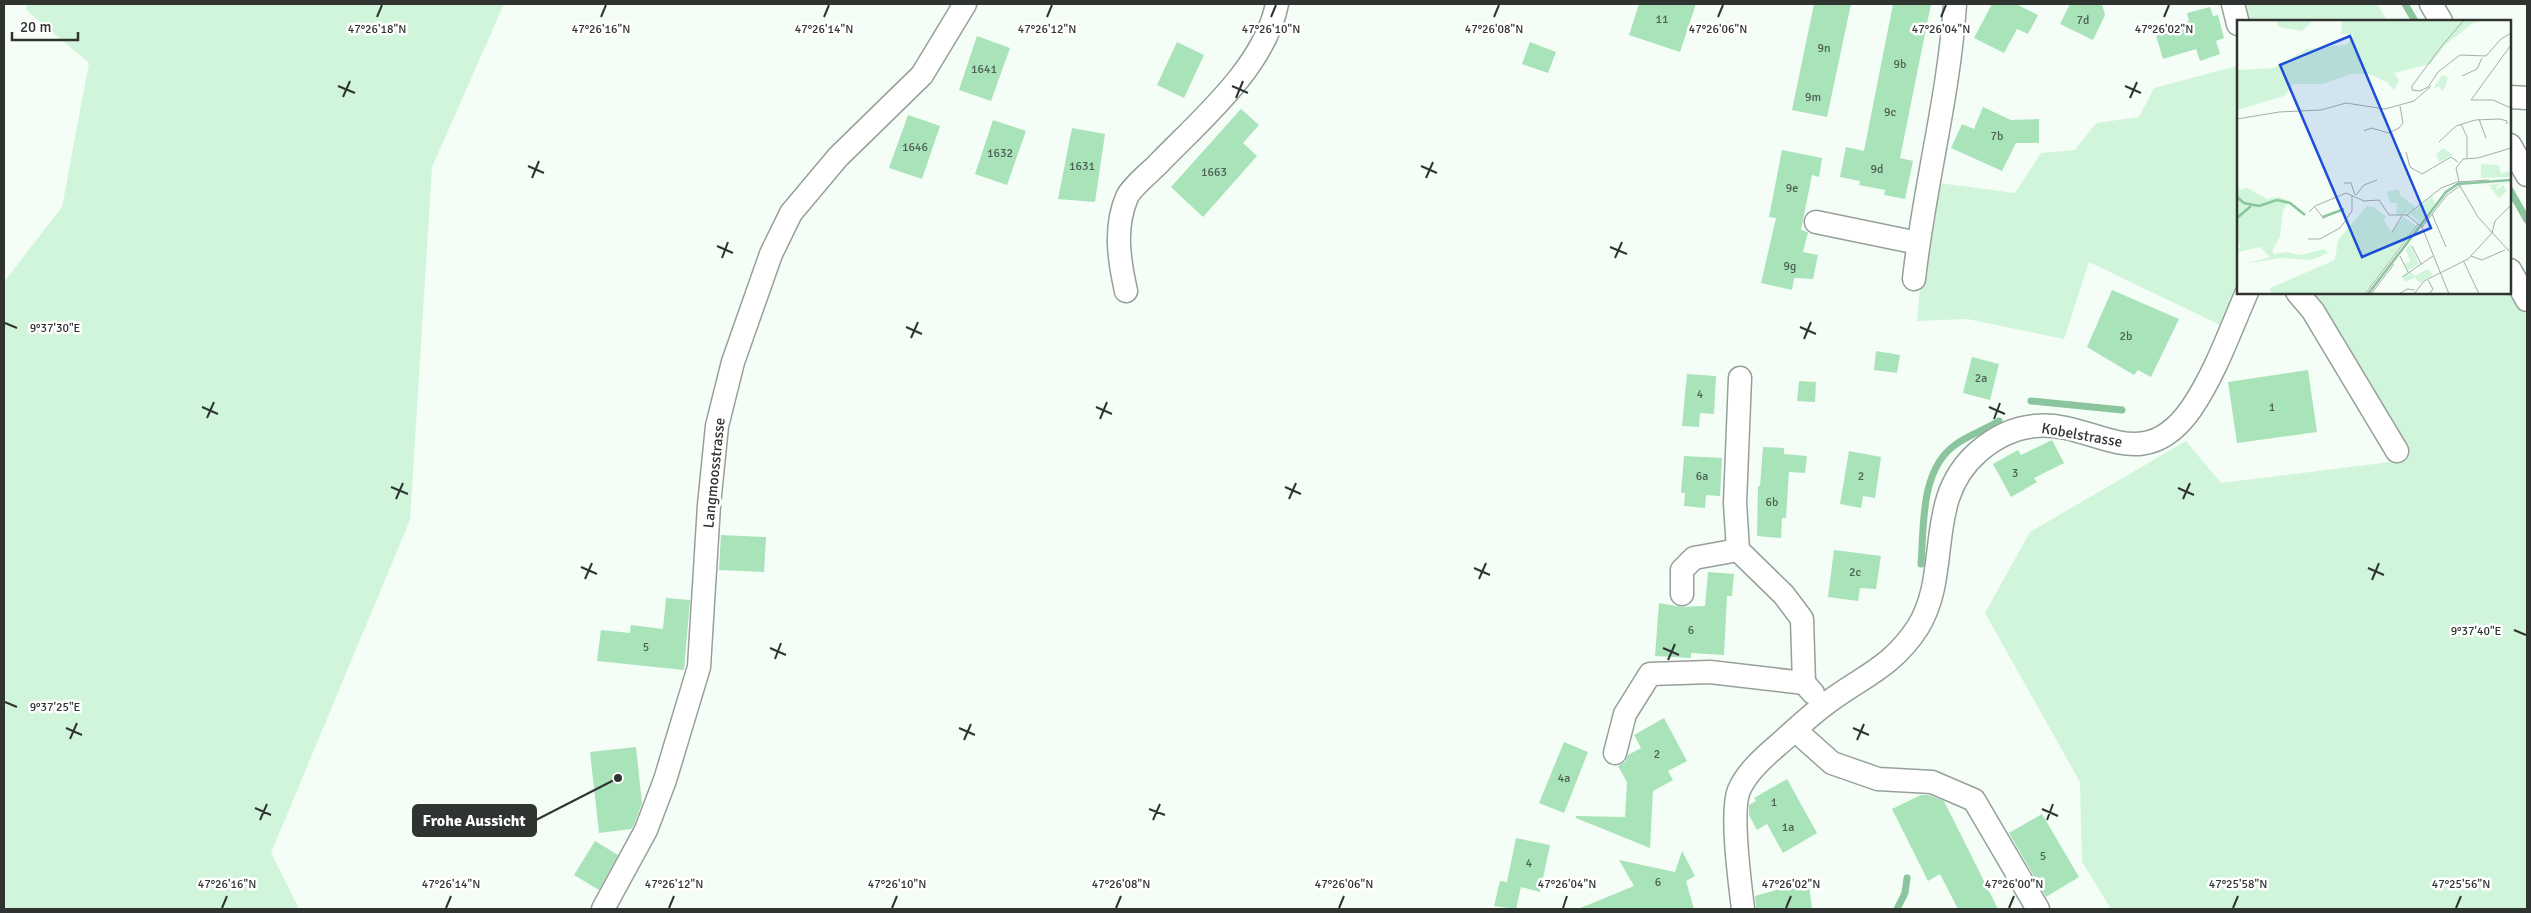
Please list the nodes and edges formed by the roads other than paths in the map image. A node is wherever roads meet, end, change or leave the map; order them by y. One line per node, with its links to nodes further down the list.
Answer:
1 (965, 4): 28 (street, Langmoosstrasse)
2 (1277, 4): 16 (street)
3 (1955, 4): 13 (street)
4 (2234, 4): 6 (street)
5 (2431, 4): 7 (street)
6 (2237, 20)
7 (2440, 20)
8 (2511, 97): 9 (street)
9 (2527, 98)
10 (2511, 146): 11 (street)
11 (2527, 175)
12 (1816, 222): 13 (street)
13 (1918, 243): 15 (street)
14 (2511, 272): 19 (street)
15 (1914, 279)
16 (1126, 291)
17 (2246, 294): 25 (street, Kobelstrasse)
18 (2298, 294): 21 (street)
19 (2527, 300)
20 (1740, 378): 22 (street)
21 (2398, 451)
22 (1738, 550): 23 (street); 24 (street)
23 (1682, 594)
24 (1804, 683): 25 (street); 27 (street)
25 (1823, 705): 26 (street, Kobelstrasse)
26 (1795, 730): 29 (street, Kobelstrasse); 30 (street)
27 (1615, 753)
28 (603, 909)
29 (1743, 909)
30 (2038, 909)

